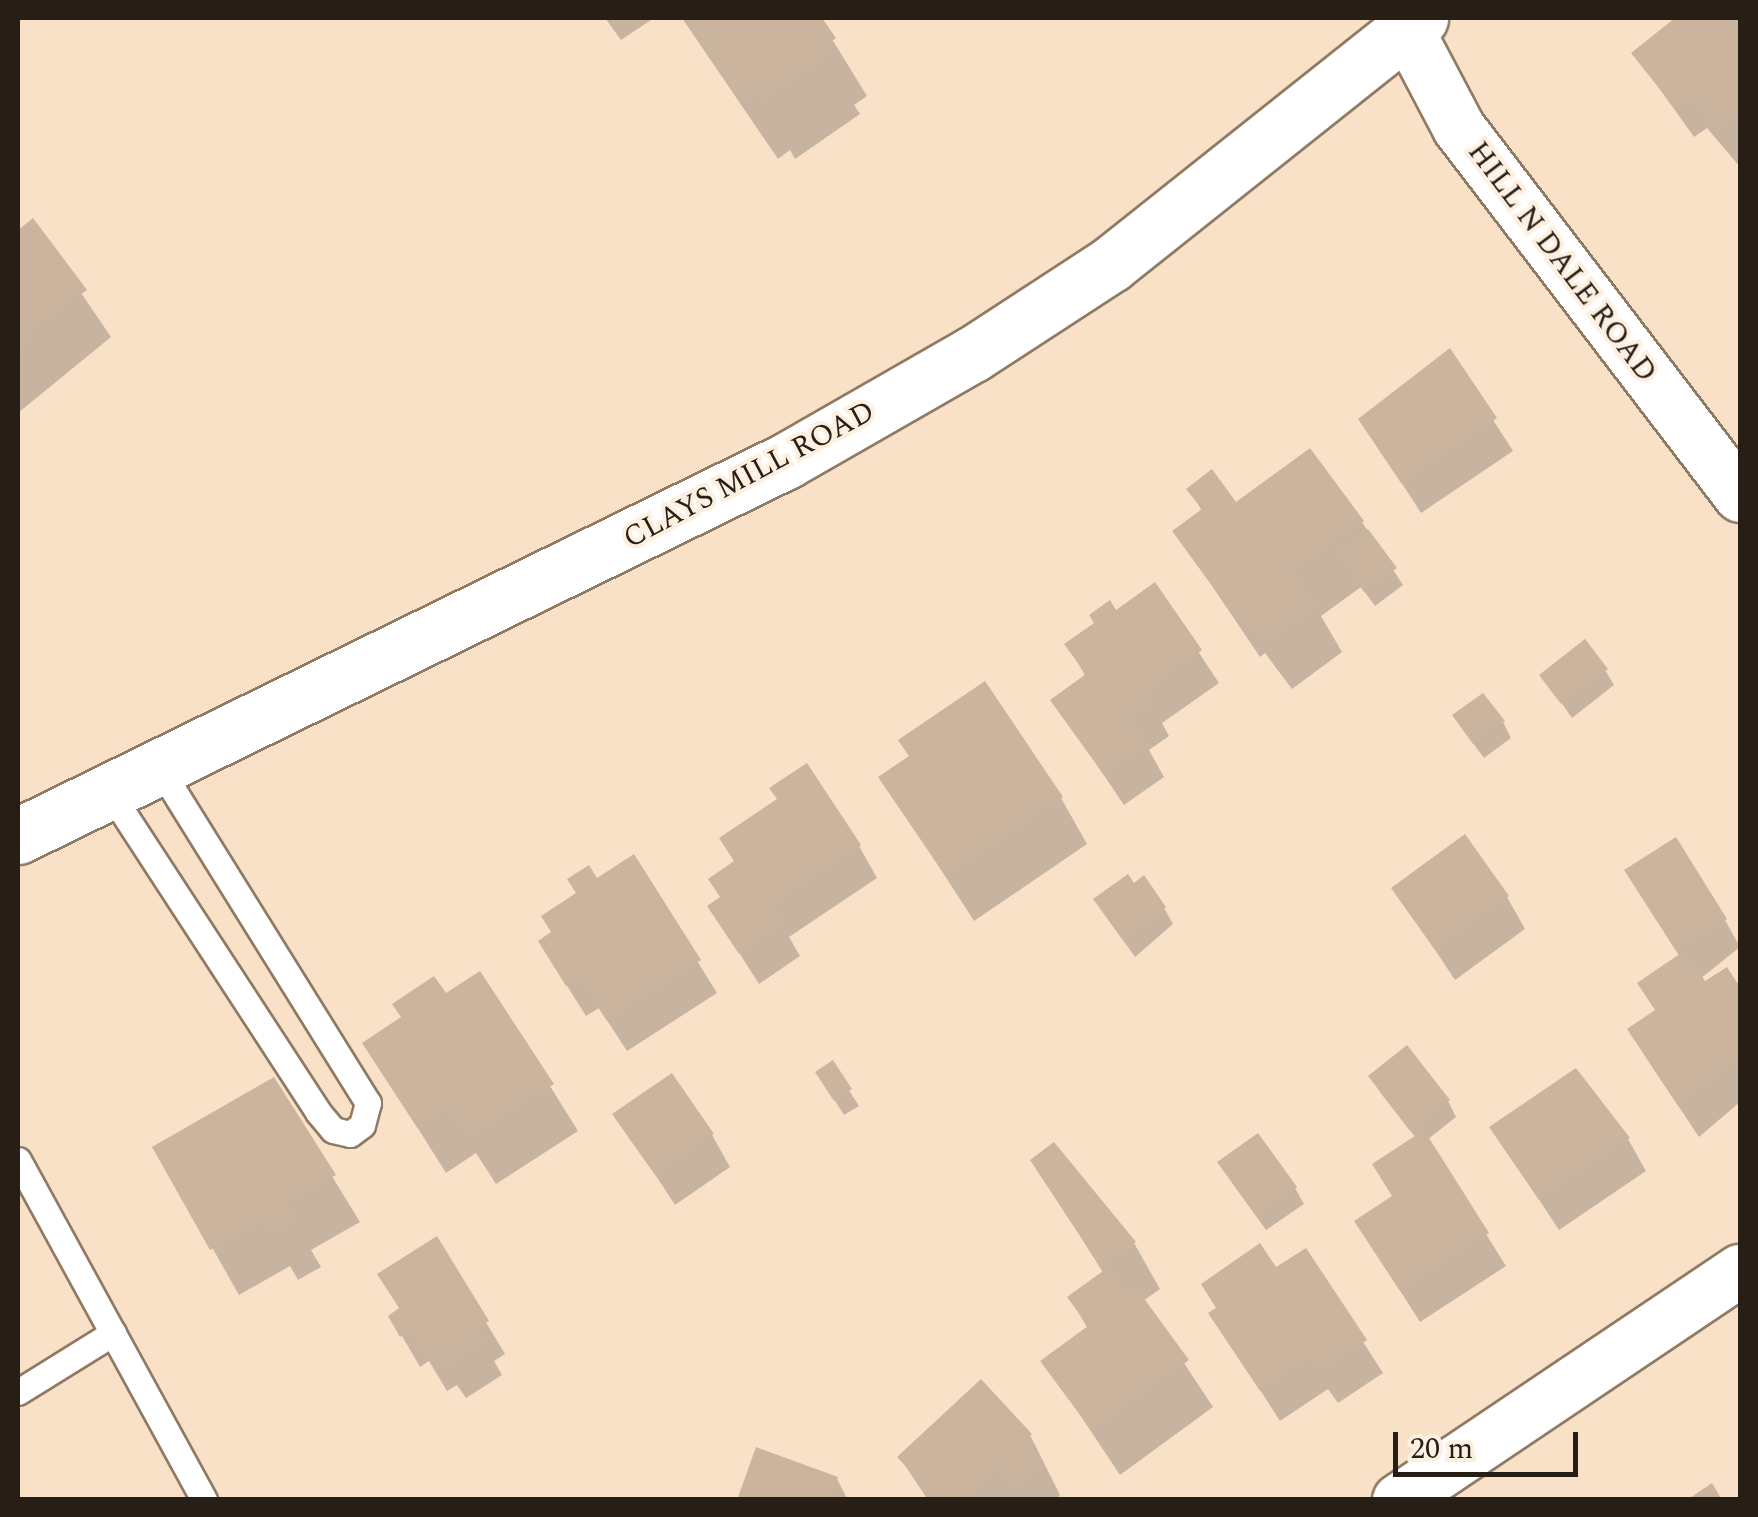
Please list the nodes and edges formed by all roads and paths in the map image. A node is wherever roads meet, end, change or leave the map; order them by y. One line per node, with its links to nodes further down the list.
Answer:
1 (1409, 21): 2 (street, HILL N DALE ROAD); 3 (main road, CLAYS MILL ROAD)
2 (1740, 496)
3 (159, 767): 4 (main road, CLAYS MILL ROAD); 4 (lane)
4 (109, 790): 5 (main road, CLAYS MILL ROAD)
5 (18, 836)
6 (18, 1160): 8 (lane)
7 (1740, 1271): 11 (street)
8 (113, 1333): 9 (lane); 10 (lane)
9 (18, 1392)
10 (204, 1500)
11 (1399, 1500)

